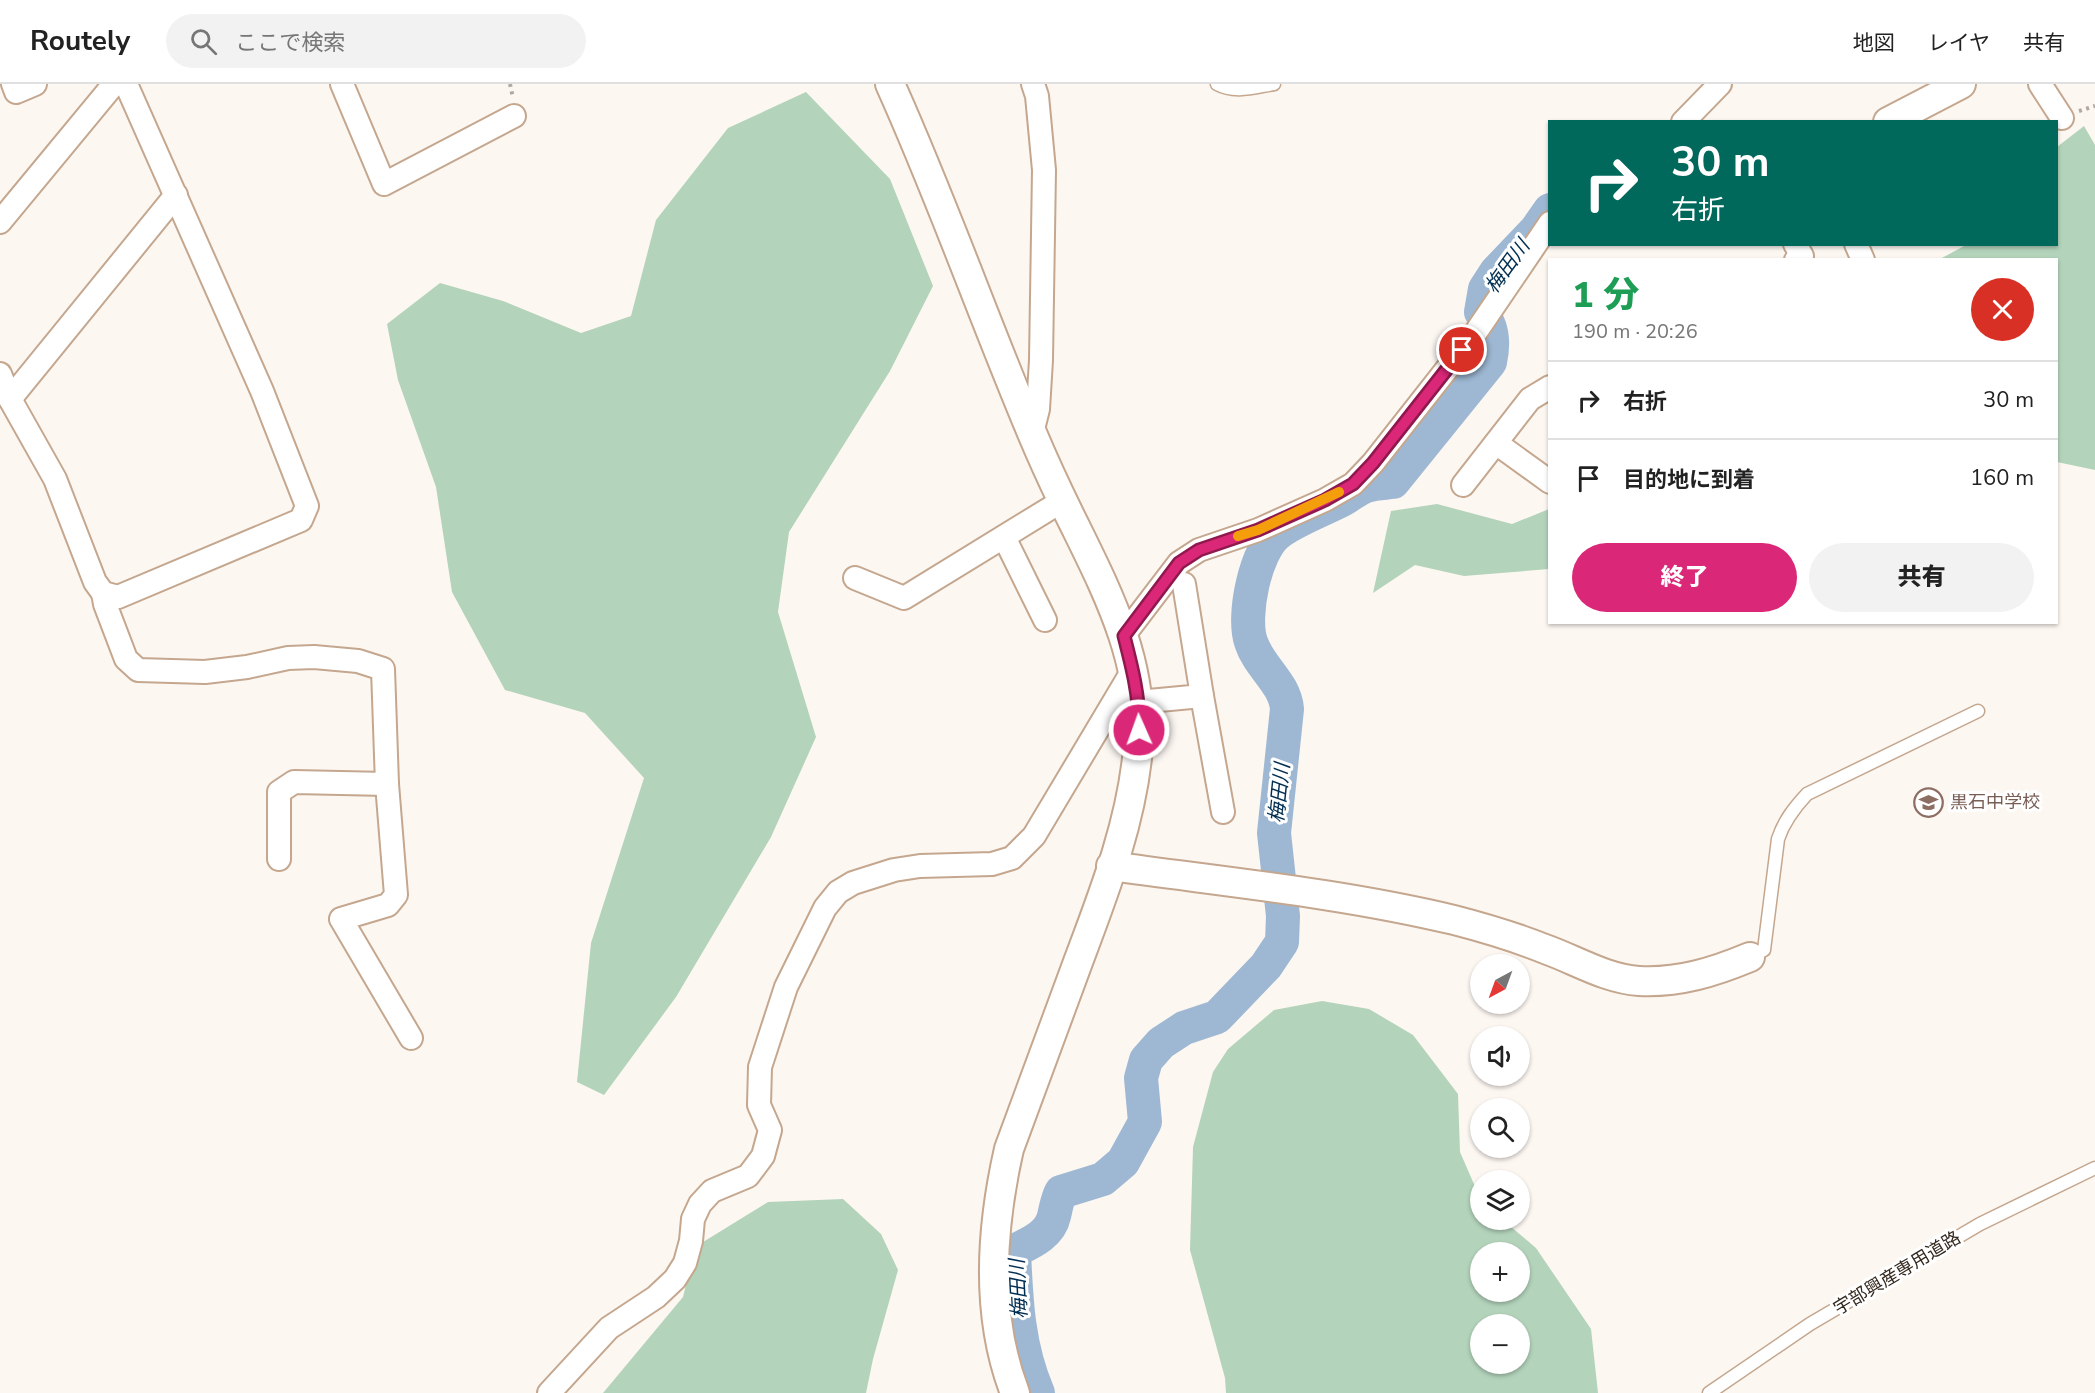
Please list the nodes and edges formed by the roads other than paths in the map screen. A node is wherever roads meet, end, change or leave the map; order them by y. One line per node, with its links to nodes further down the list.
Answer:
1 (13, 84): 2 (street)
2 (35, 84)
3 (114, 84): 18 (street)
4 (126, 84): 17 (street)
5 (342, 84): 13 (street)
6 (890, 84): 23 (street)
7 (1033, 84): 23 (street)
8 (1217, 84): 9 (lane)
9 (1274, 84)
10 (1720, 84): 15 (street)
11 (1961, 84): 16 (street)
12 (2040, 84): 14 (street)
13 (514, 116)
14 (2062, 118)
15 (1685, 120)
16 (1892, 120)
17 (176, 195): 22 (street); 31 (street)
18 (0, 222)
19 (1548, 226): 33 (street)
20 (0, 374): 22 (street)
21 (1548, 388): 24 (street)
22 (10, 399): 31 (street)
23 (1032, 433): 27 (street)
24 (1496, 443): 25 (street); 26 (street)
25 (1548, 481)
26 (1463, 485)
27 (1062, 501): 28 (street); 33 (street)
28 (1004, 537): 29 (street); 32 (street)
29 (855, 578)
30 (1184, 584): 35 (street)
31 (103, 592): 38 (street)
32 (1045, 620)
33 (1124, 636): 34 (street)
34 (1133, 670): 36 (street); 45 (street)
35 (1203, 696): 36 (street); 39 (street)
36 (1138, 702): 41 (street)
37 (1978, 711): 42 (lane)
38 (387, 784): 40 (street); 43 (street)
39 (1223, 812)
40 (279, 859)
41 (1111, 866): 42 (street); 46 (street)
42 (1750, 957)
43 (411, 1038)
44 (2095, 1168): 47 (lane, 宇部興産専用道路)
45 (549, 1393)
46 (1015, 1393)
47 (1709, 1393)

